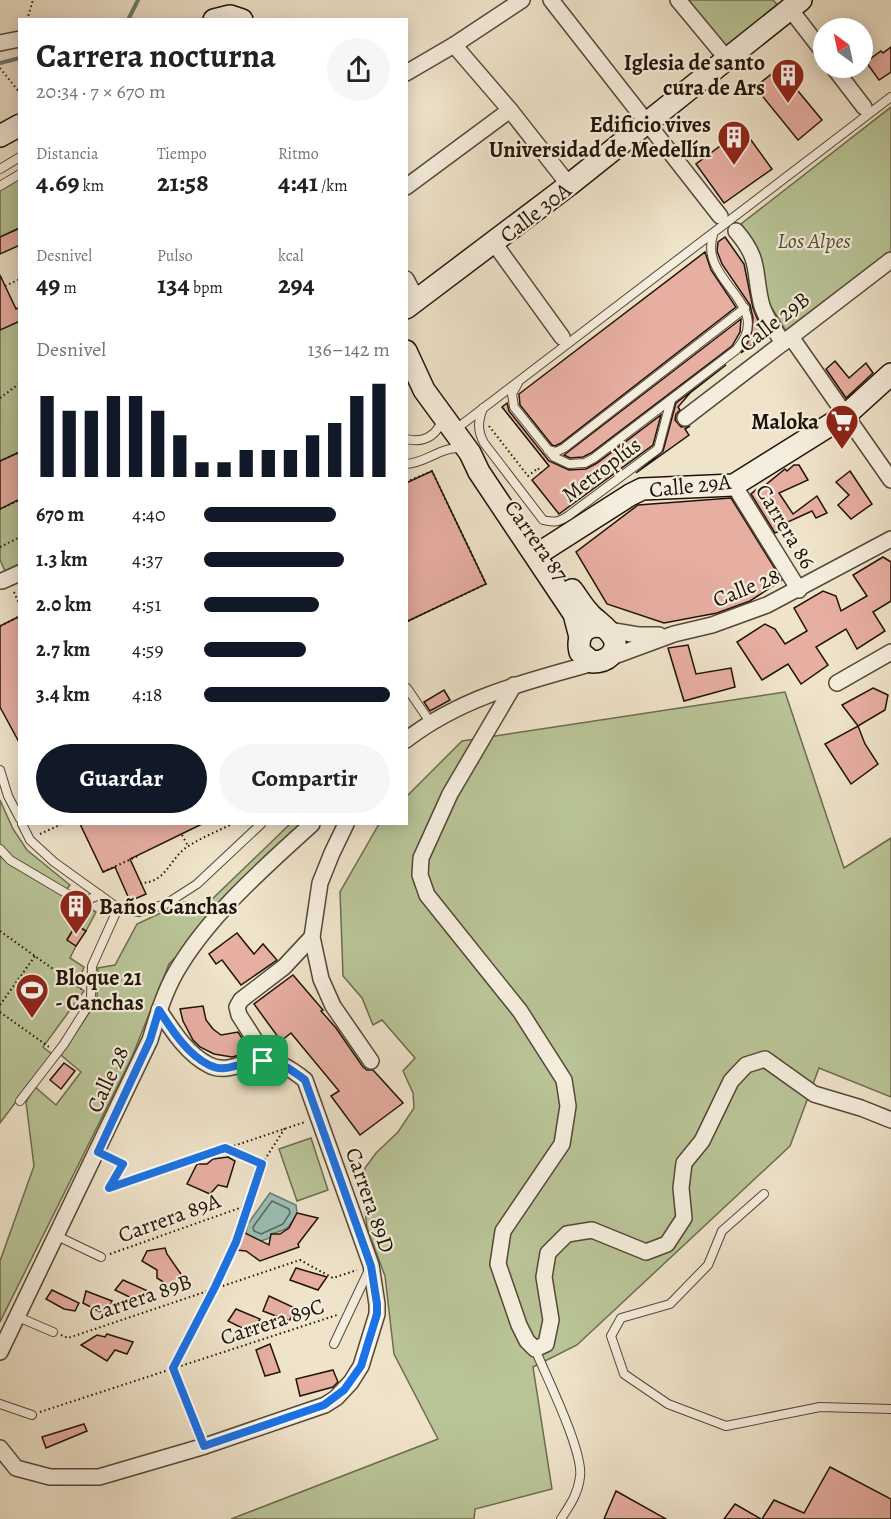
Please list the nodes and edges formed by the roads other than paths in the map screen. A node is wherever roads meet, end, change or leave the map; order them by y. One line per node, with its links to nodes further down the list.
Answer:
1 (551, 0): 15 (street)
2 (678, 0): 9 (street)
3 (512, 3): 8 (street)
4 (792, 3): 5 (street); 9 (street, Calle 30A)
5 (813, 36)
6 (18, 39): 7 (street)
7 (0, 43)
8 (454, 45): 10 (street); 14 (street)
9 (727, 59): 15 (street, Calle 30A)
10 (408, 72)
11 (842, 78): 13 (street)
12 (891, 97): 26 (lane)
13 (864, 107)
14 (510, 110): 21 (street); 23 (street)
15 (649, 122): 21 (street, Calle 30A); 24 (street)
16 (18, 126): 17 (street)
17 (0, 136)
18 (18, 159): 19 (lane)
19 (0, 169)
20 (18, 175): 22 (lane)
21 (569, 185): 27 (street, Calle 30A)
22 (0, 186)
23 (408, 186)
24 (720, 216)
25 (736, 231): 33 (street)
26 (714, 234): 31 (lane); 36 (lane)
27 (494, 243): 30 (street, Calle 30A); 32 (street)
28 (891, 260): 33 (street, Calle 29B)
29 (408, 287): 30 (street)
30 (412, 304)
31 (745, 308): 37 (lane, Metroplús); 43 (lane, Metroplús)
32 (562, 337)
33 (787, 340): 39 (street); 40 (street, Calle 29B)
34 (408, 355): 41 (street, Carrera 87)
35 (891, 374): 39 (street, Calle 29A)
36 (521, 379): 38 (lane); 43 (lane, Metroplús)
37 (671, 400): 38 (lane, Metroplús); 43 (lane, Metroplús)
38 (484, 407): 41 (lane)
39 (846, 416): 46 (street); 47 (street, Calle 29A)
40 (685, 418)
41 (448, 423): 42 (lane); 44 (street, Carrera 87)
42 (408, 440)
43 (548, 450)
44 (468, 451): 45 (lane); 49 (street, Carrera 87); 55 (street, Carrera 87)
45 (408, 464)
46 (891, 480)
47 (734, 485): 49 (street, Calle 29A); 52 (street, Carrera 86)
48 (891, 538): 52 (street, Calle 28)
49 (544, 550): 53 (street, Carrera 87)
50 (18, 574): 51 (street)
51 (2, 581)
52 (799, 590): 54 (street, Calle 28)
53 (606, 628): 54 (street); 55 (street); 57 (street)
54 (674, 634): 57 (street, Calle 28)
55 (579, 642): 57 (street); 58 (street)
56 (891, 652): 59 (street)
57 (603, 660): 58 (street, Calle 28)
58 (540, 678): 60 (street, Calle 28)
59 (837, 683)
60 (514, 685): 62 (street, Calle 28); 88 (street)
61 (408, 690): 62 (lane)
62 (430, 722): 63 (street, Calle 28)
63 (408, 738)
64 (0, 770): 65 (lane)
65 (18, 815)
66 (22, 825): 71 (lane)
67 (260, 825): 72 (lane)
68 (311, 825): 74 (street, Calle 28)
69 (346, 825): 73 (street)
70 (0, 849): 71 (lane)
71 (100, 895): 72 (lane)
72 (118, 908): 77 (lane)
73 (312, 937): 75 (street); 76 (street)
74 (159, 1010): 79 (street, Calle 28); 84 (street, Carrera 89D)
75 (260, 1048)
76 (371, 1061)
77 (20, 1101)
78 (891, 1120): 88 (street)
79 (98, 1152): 80 (lane); 82 (street, Calle 28)
80 (109, 1188)
81 (764, 1194): 91 (lane)
82 (57, 1236): 83 (lane); 85 (street, Calle 28)
83 (101, 1257)
84 (371, 1266): 87 (lane); 93 (street, Carrera 89D)
85 (18, 1317): 86 (lane); 89 (street, Calle 28)
86 (53, 1332)
87 (334, 1344)
88 (535, 1349): 94 (lane)
89 (0, 1352)
90 (0, 1404): 92 (lane)
91 (891, 1409)
92 (32, 1415)
93 (0, 1449)
94 (561, 1519)

